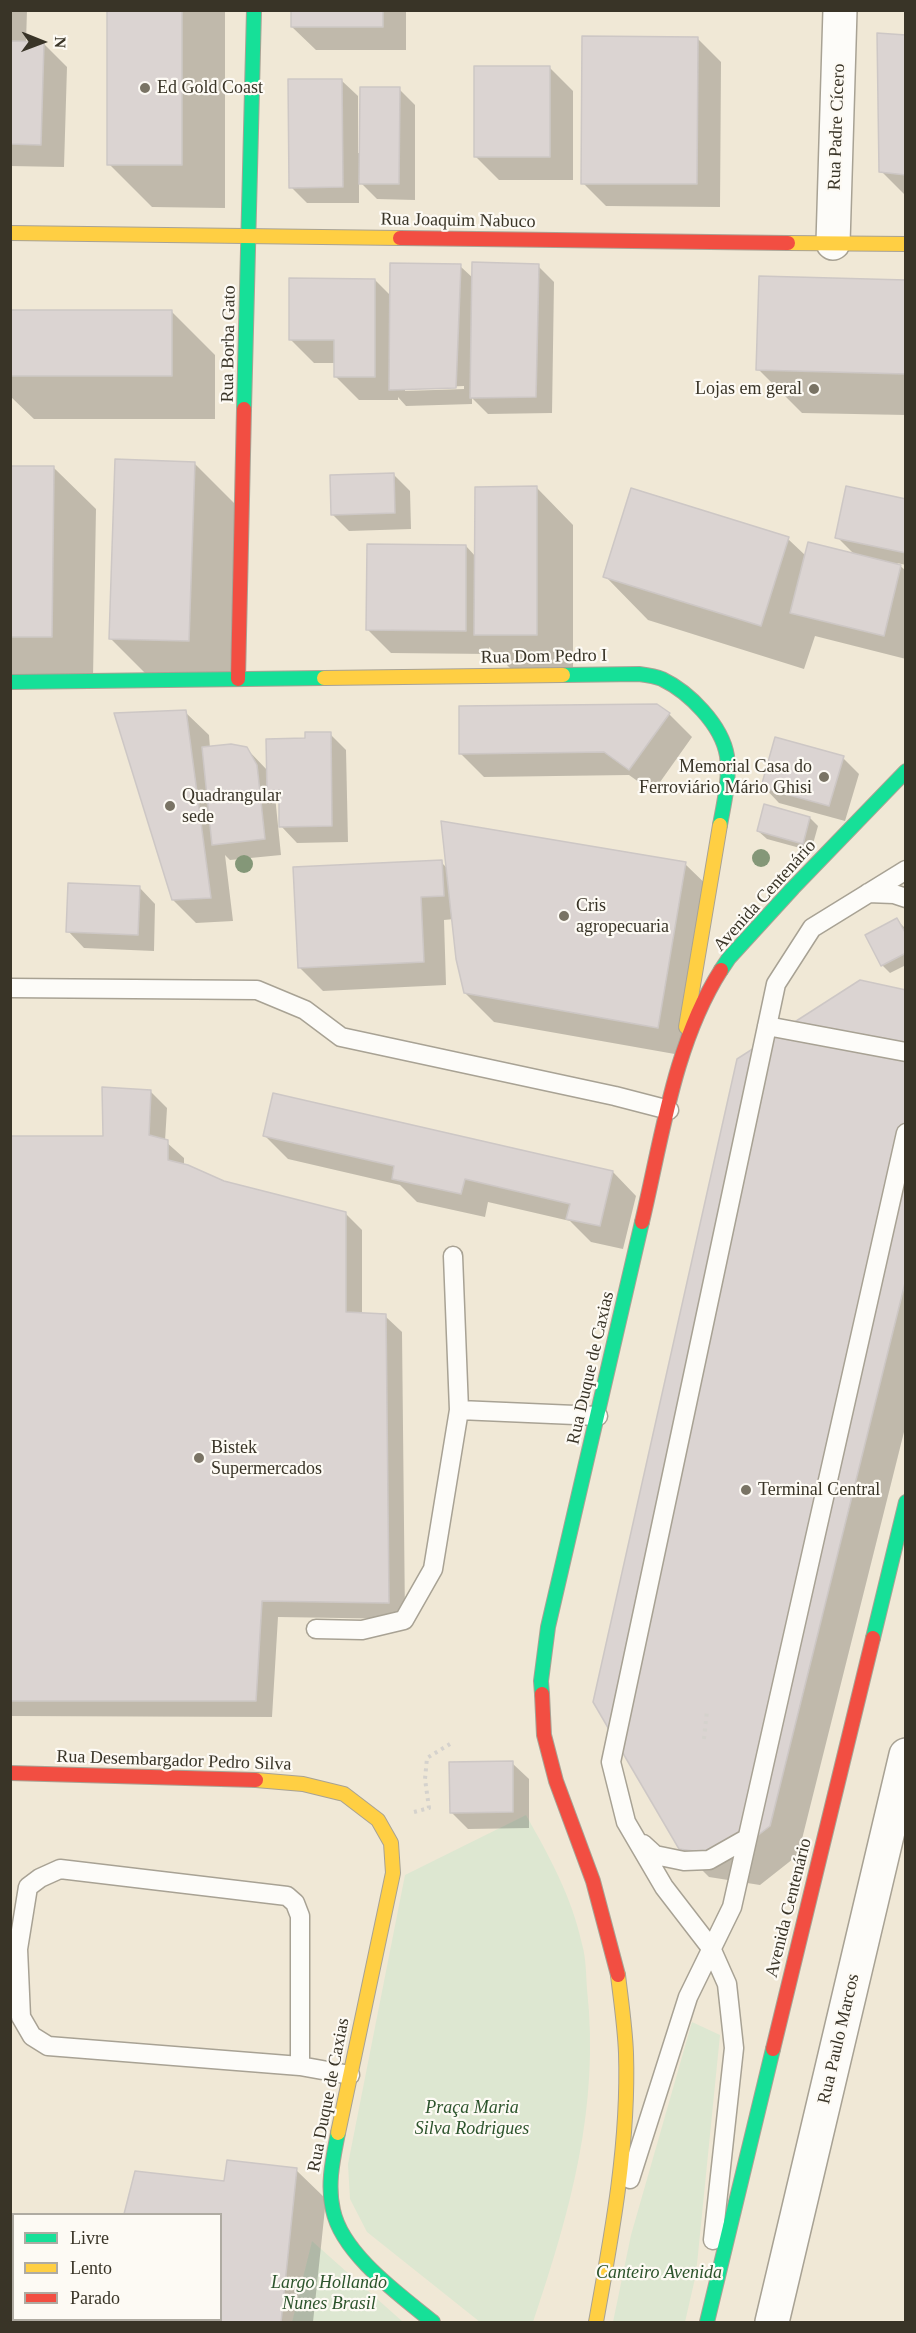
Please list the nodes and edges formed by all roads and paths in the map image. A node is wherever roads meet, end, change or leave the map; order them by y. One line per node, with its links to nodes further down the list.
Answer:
1 (254, 10): 4 (main road, Rua Borba Gato)
2 (840, 10): 5 (street, Rua Padre Cícero)
3 (10, 233): 4 (main road, Rua Joaquim Nabuco)
4 (249, 236): 5 (main road, Rua Joaquim Nabuco); 7 (main road, Rua Borba Gato)
5 (833, 243): 6 (main road, Rua Joaquim Nabuco)
6 (906, 244)
7 (238, 679): 8 (main road, Rua Dom Pedro I); 16 (main road, Rua Dom Pedro I)
8 (10, 682)
9 (906, 771): 16 (main road, Avenida Centenário)
10 (906, 870): 11 (lane)
11 (868, 893): 12 (lane); 14 (lane)
12 (906, 898)
13 (10, 988): 17 (lane)
14 (767, 1026): 15 (lane); 30 (lane)
15 (906, 1052)
16 (680, 1064): 17 (main road, Rua Duque de Caxias)
17 (669, 1110): 21 (main road, Rua Duque de Caxias)
18 (906, 1133): 31 (lane)
19 (453, 1256): 20 (lane)
20 (459, 1410): 21 (lane); 23 (lane)
21 (598, 1416): 36 (main road, Rua Duque de Caxias)
22 (906, 1502): 39 (main road, Avenida Centenário)
23 (316, 1629)
24 (707, 1710): 25 (path)
25 (704, 1739)
26 (450, 1744): 29 (path)
27 (906, 1755): 40 (street, Rua Paulo Marcos)
28 (10, 1773): 29 (main road, Rua Desembargador Pedro Silva)
29 (378, 1820): 32 (main road, Rua Desembargador Pedro Silva)
30 (637, 1839): 31 (lane); 33 (lane)
31 (746, 1839): 33 (lane)
32 (393, 1873): 35 (main road, Rua Duque de Caxias)
33 (711, 1948): 36 (lane); 39 (lane)
34 (300, 2067): 34 (lane); 35 (lane)
35 (350, 2075): 37 (main road, Rua Duque de Caxias)
36 (611, 2241): 38 (main road)
37 (433, 2322)
38 (596, 2322)
39 (706, 2322)
40 (772, 2322)

